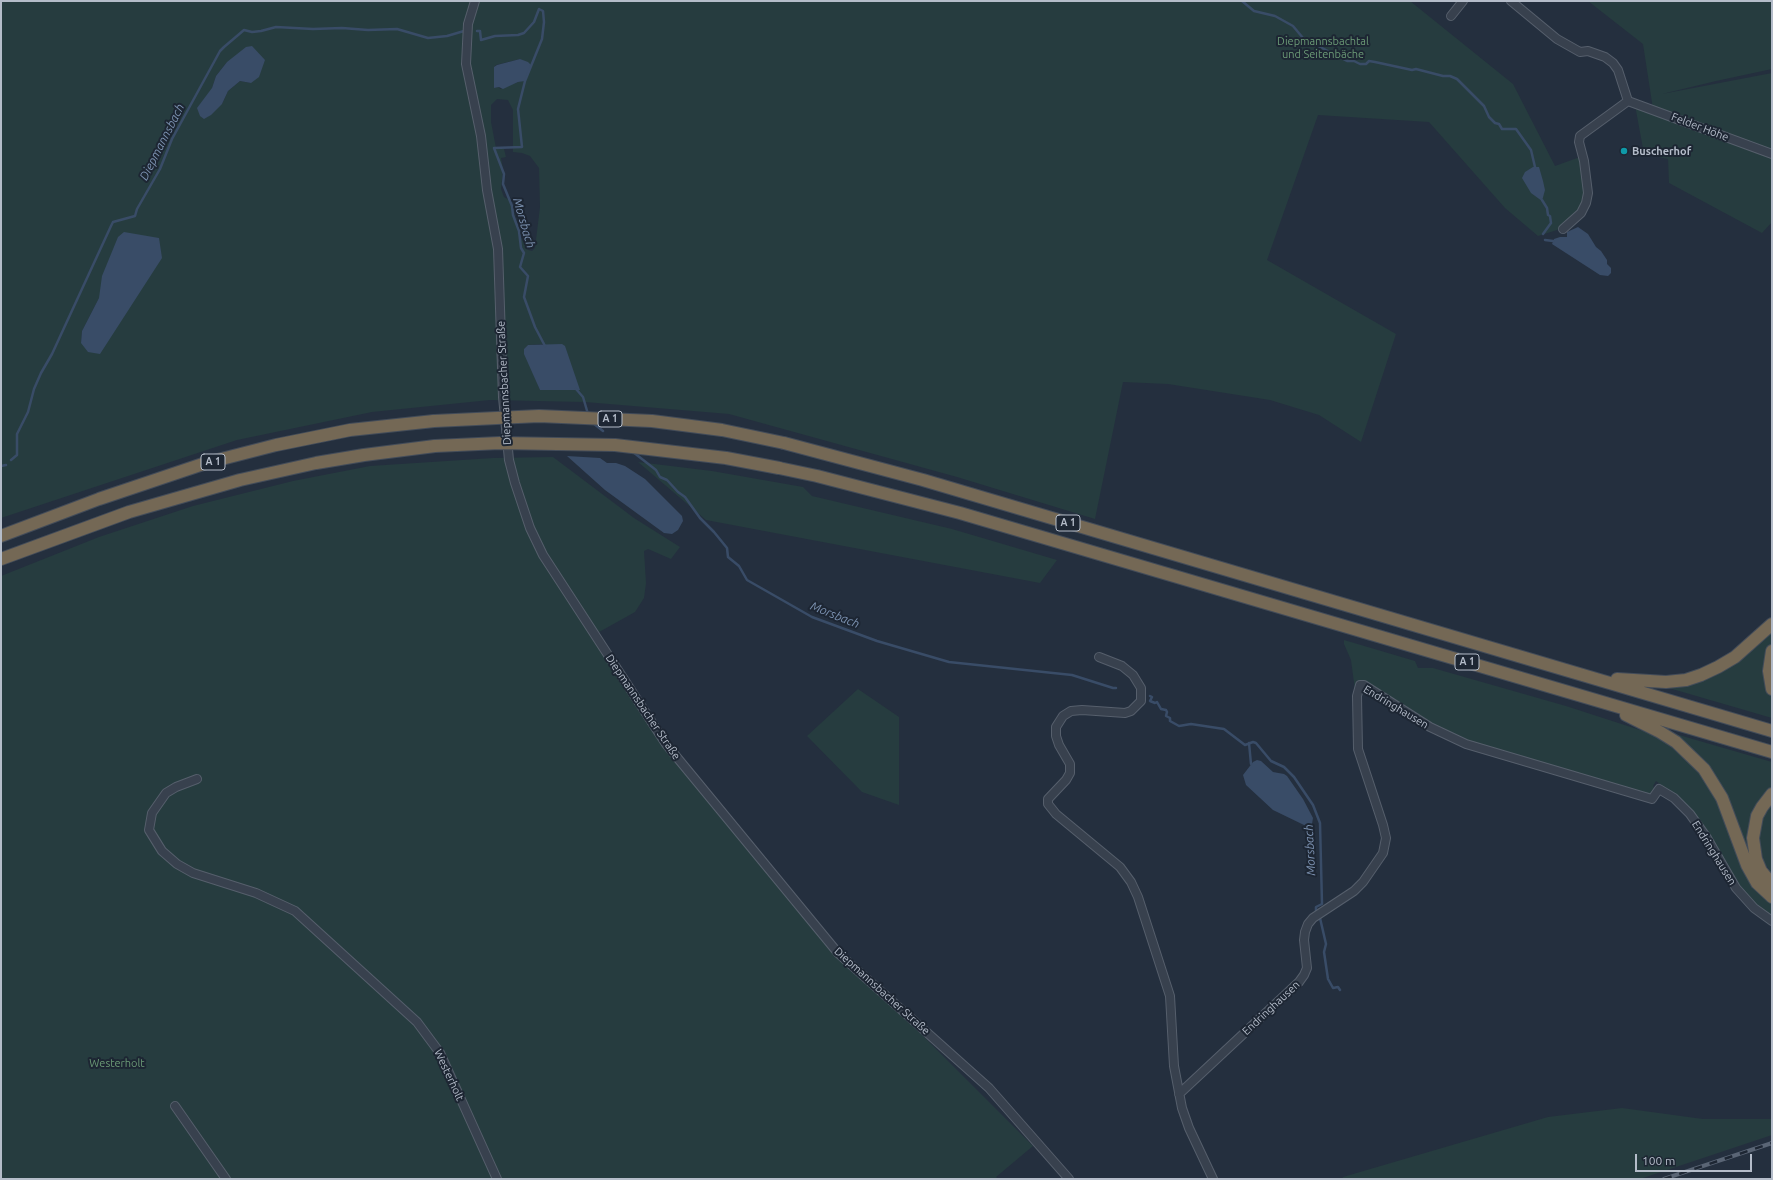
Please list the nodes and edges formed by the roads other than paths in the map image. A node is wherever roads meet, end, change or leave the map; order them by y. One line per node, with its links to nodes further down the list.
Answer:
1 (475, 1): 27 (street, Diepmannsbacher Straße)
2 (1463, 1): 4 (street)
3 (1512, 1): 5 (street)
4 (1451, 16)
5 (1628, 101): 6 (street, Felder Höhe); 7 (street)
6 (1772, 154)
7 (1563, 229)
8 (1, 536): 13 (highway, A 1, bridge)
9 (1, 559): 15 (highway, A 1, bridge)
10 (1772, 624): 13 (highway)
11 (1772, 651): 14 (highway)
12 (1099, 657): 23 (street)
13 (1593, 678): 16 (highway, A 1)
14 (1772, 689)
15 (1598, 700): 17 (highway, A 1); 21 (highway)
16 (1772, 731)
17 (1772, 752)
18 (197, 780): 26 (street, Westerholt)
19 (1772, 794): 20 (highway)
20 (1772, 884)
21 (1772, 897)
22 (1772, 921): 23 (street, Endringhausen)
23 (1179, 1094): 28 (street)
24 (175, 1106): 25 (street)
25 (226, 1179)
26 (497, 1179)
27 (1069, 1179)
28 (1214, 1179)

